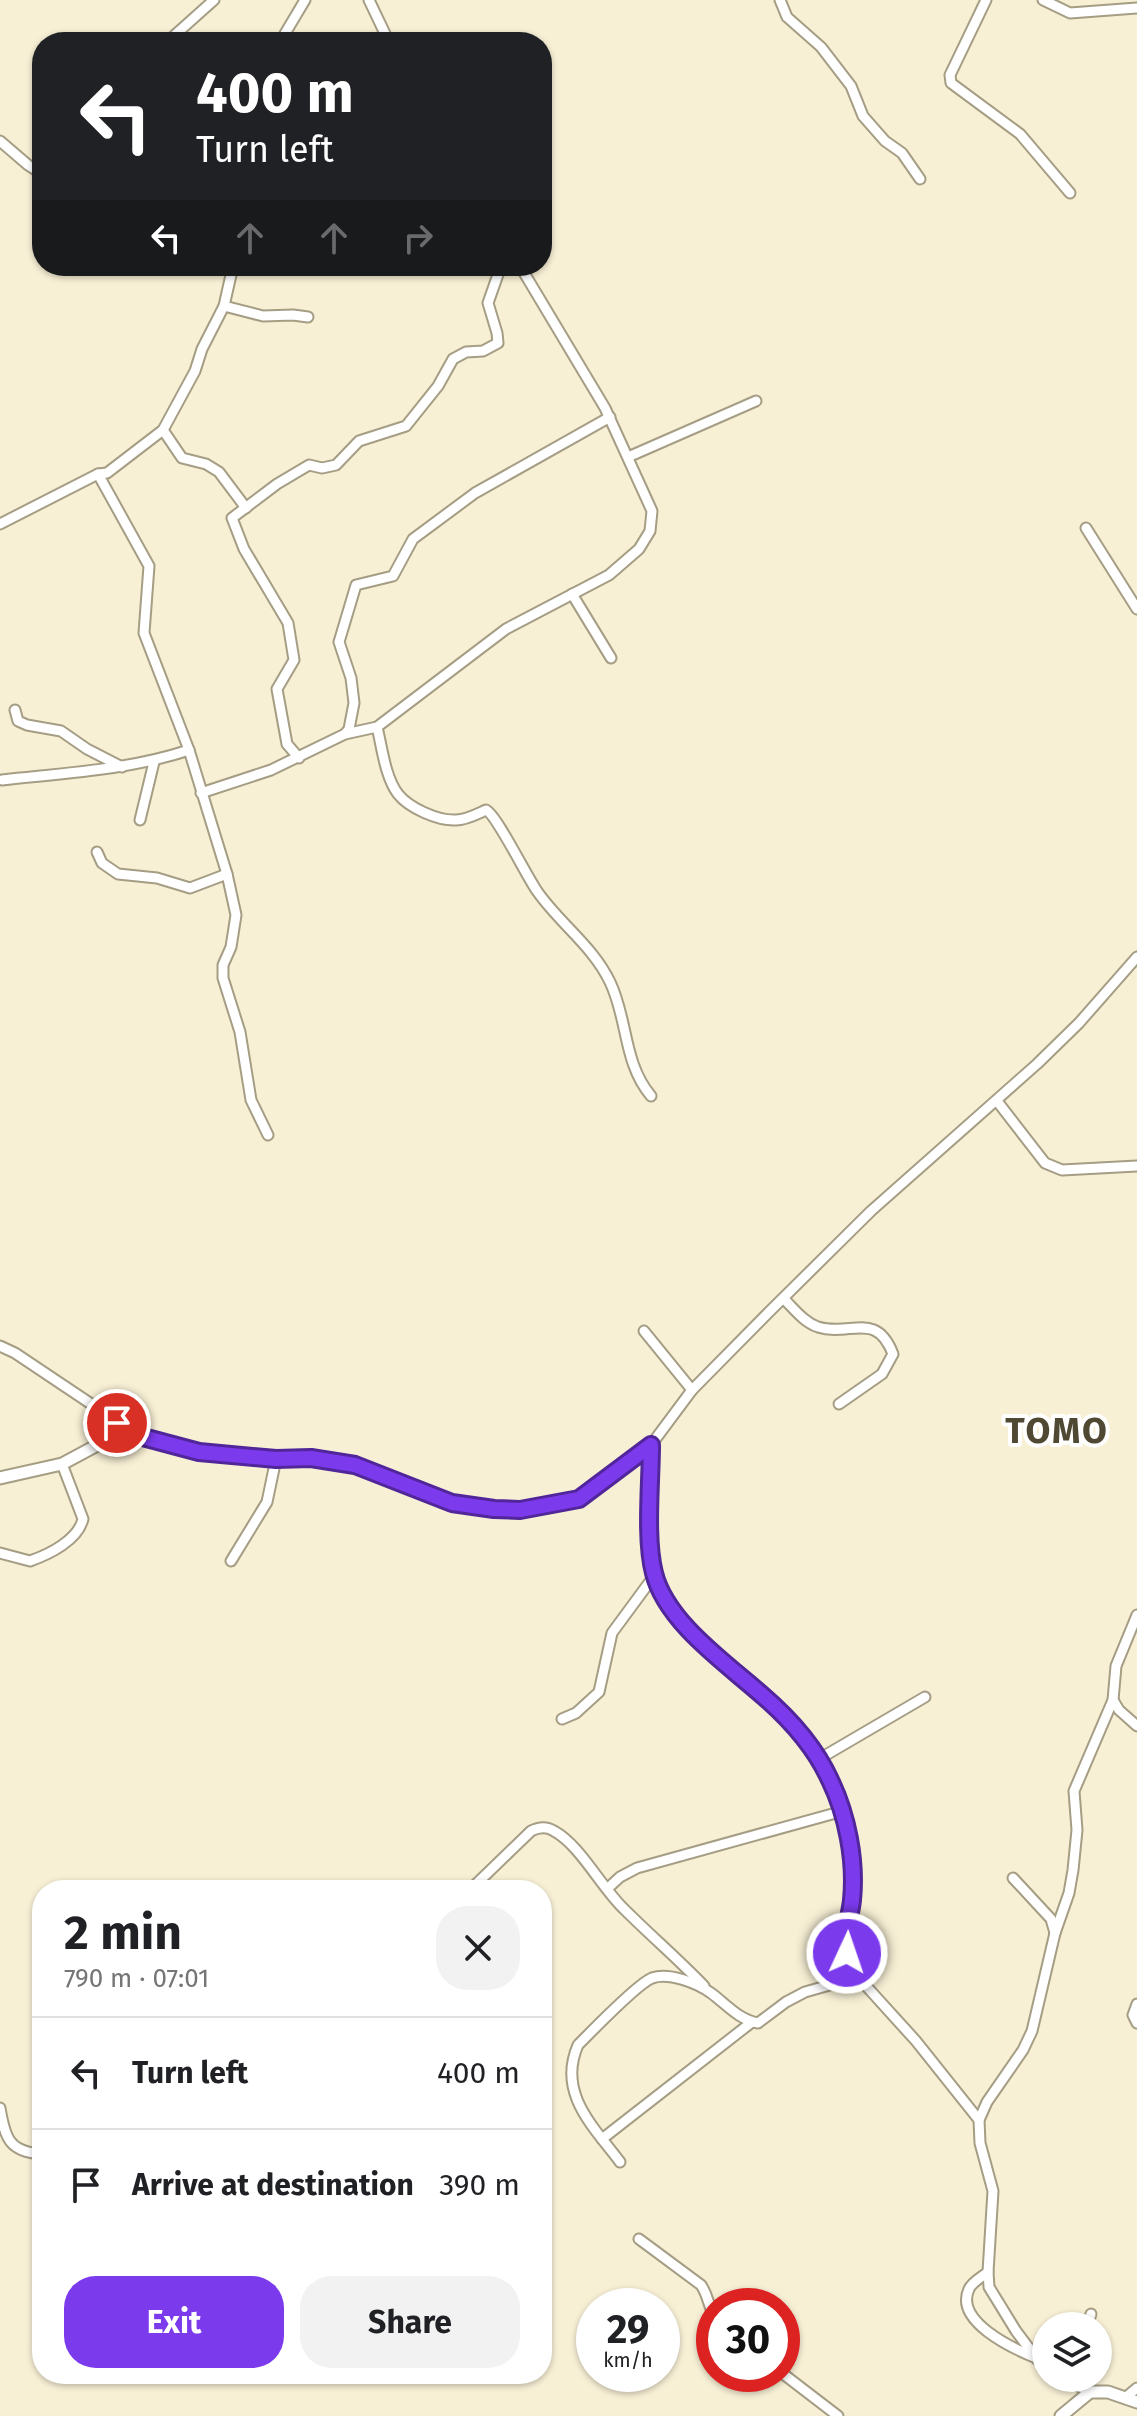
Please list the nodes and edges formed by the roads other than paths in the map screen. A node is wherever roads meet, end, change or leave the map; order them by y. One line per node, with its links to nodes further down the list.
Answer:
1 (214, 0): 8 (street)
2 (305, 0): 9 (street)
3 (369, 0): 10 (street)
4 (780, 0): 13 (street)
5 (986, 0): 14 (street)
6 (1043, 0): 7 (street)
7 (1137, 8)
8 (178, 32)
9 (286, 32)
10 (384, 32)
11 (0, 141): 12 (street)
12 (32, 168)
13 (920, 179)
14 (1070, 193)
15 (231, 276): 18 (street)
16 (497, 276): 25 (street)
17 (526, 276): 21 (street)
18 (224, 306): 19 (street); 22 (street)
19 (308, 317)
20 (756, 401): 23 (street)
21 (610, 417): 23 (street); 34 (street)
22 (163, 430): 24 (street); 25 (street)
23 (628, 457): 28 (street)
24 (98, 474): 26 (street); 35 (street)
25 (246, 508): 36 (street)
26 (0, 524)
27 (1086, 528): 29 (street)
28 (572, 594): 31 (street); 33 (street)
29 (1133, 594): 30 (street)
30 (1137, 609)
31 (611, 658)
32 (15, 710): 38 (street)
33 (377, 727): 34 (street); 45 (street)
34 (345, 734): 36 (street)
35 (189, 750): 37 (street); 40 (street)
36 (299, 758): 40 (street)
37 (154, 762): 38 (street); 41 (street)
38 (122, 767): 39 (street)
39 (2, 780)
40 (201, 793): 43 (street)
41 (140, 820)
42 (97, 852): 43 (street)
43 (227, 874): 47 (street)
44 (1137, 957): 46 (street)
45 (651, 1096)
46 (997, 1101): 48 (street); 49 (street)
47 (268, 1135)
48 (1137, 1166)
49 (784, 1299): 52 (street); 53 (street)
50 (644, 1331): 52 (street)
51 (0, 1346): 54 (street)
52 (692, 1390): 55 (street)
53 (839, 1404)
54 (139, 1436): 56 (street); 57 (street)
55 (651, 1445): 56 (street); 61 (street)
56 (276, 1459): 60 (street)
57 (62, 1464): 58 (street); 59 (street)
58 (0, 1478)
59 (0, 1553)
60 (231, 1561)
61 (654, 1576): 65 (street); 67 (street)
62 (1137, 1615): 64 (street)
63 (925, 1697): 67 (street)
64 (1113, 1700): 66 (street); 72 (street)
65 (562, 1719)
66 (1137, 1726)
67 (819, 1759): 68 (street)
68 (843, 1811): 71 (street); 73 (street)
69 (1013, 1878): 72 (street)
70 (480, 1880): 71 (street)
71 (607, 1889): 74 (street)
72 (1055, 1933): 79 (street)
73 (858, 1977): 76 (street); 79 (street)
74 (709, 1991): 76 (street); 80 (street)
75 (1137, 2004): 77 (street)
76 (752, 2022): 80 (street)
77 (1137, 2023)
78 (0, 2108): 81 (street)
79 (979, 2120): 84 (street)
80 (602, 2139): 82 (street)
81 (32, 2153)
82 (620, 2162)
83 (639, 2239): 85 (street)
84 (988, 2272): 86 (street); 87 (street)
85 (703, 2288)
86 (1032, 2352)
87 (1032, 2356)
88 (800, 2387): 94 (street)
89 (1137, 2388): 92 (street)
90 (1090, 2392): 95 (street)
91 (1108, 2392): 92 (street)
92 (1125, 2398): 93 (street)
93 (1137, 2402)
94 (838, 2416)
95 (1061, 2416)

